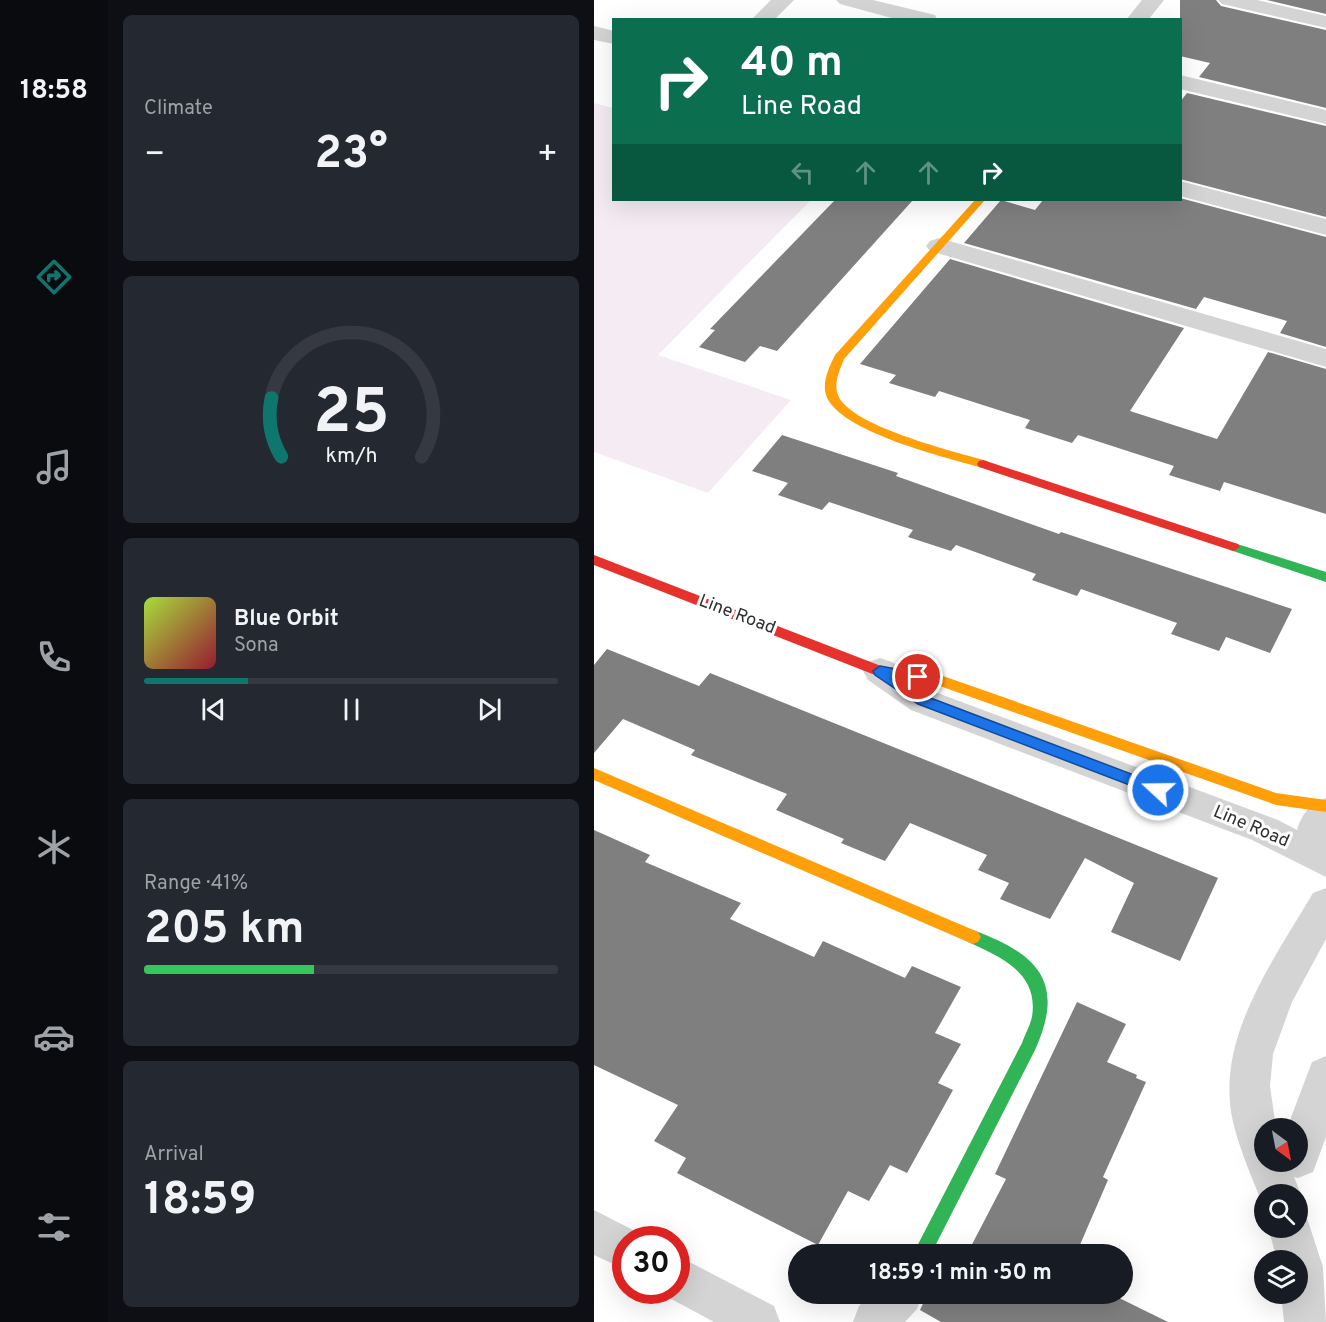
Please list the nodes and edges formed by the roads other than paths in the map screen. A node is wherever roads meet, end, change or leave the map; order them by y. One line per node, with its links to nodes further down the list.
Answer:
1 (783, 0): 5 (street)
2 (847, 0): 6 (street)
3 (1153, 0): 7 (street)
4 (1229, 0): 8 (street)
5 (763, 18)
6 (919, 18)
7 (1138, 18)
8 (1326, 22)
9 (594, 33): 10 (street)
10 (612, 38)
11 (1182, 82): 12 (street)
12 (1326, 117)
13 (1182, 189): 15 (street)
14 (979, 201): 16 (street)
15 (1326, 227)
16 (939, 246): 17 (street); 19 (street)
17 (1326, 357)
18 (594, 560): 20 (street, Line Road)
19 (1326, 577)
20 (880, 671): 22 (street, Line Road); 24 (street, Line Road)
21 (594, 774): 32 (street)
22 (1326, 806)
23 (1326, 813): 24 (street, Line Road)
24 (1324, 861)
25 (1326, 904): 28 (street)
26 (1326, 1075): 27 (street)
27 (1308, 1128)
28 (1254, 1131)
29 (594, 1231): 31 (street)
30 (1293, 1238): 37 (street)
31 (612, 1241)
32 (927, 1244)
33 (690, 1285): 35 (street)
34 (891, 1304): 36 (street)
35 (758, 1322)
36 (875, 1322)
37 (1306, 1322)

